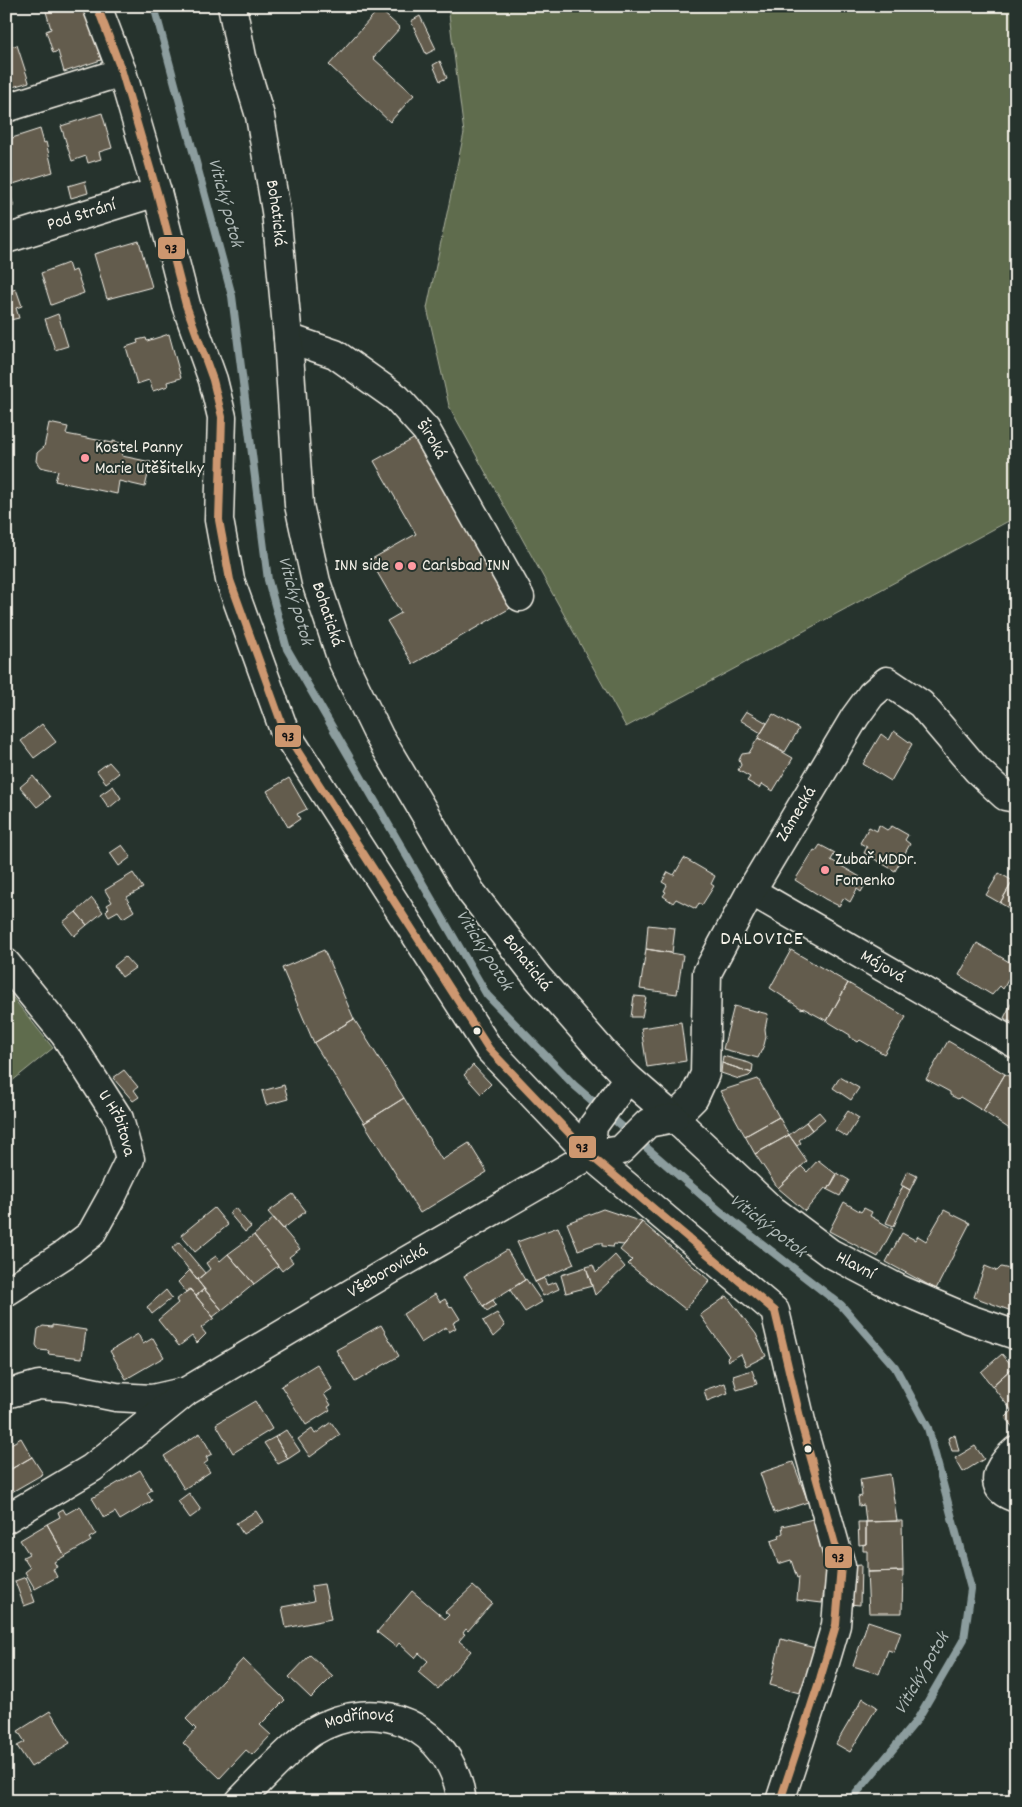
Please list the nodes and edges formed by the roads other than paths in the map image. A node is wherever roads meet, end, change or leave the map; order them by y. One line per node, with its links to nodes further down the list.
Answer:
1 (97, 6): 3 (street)
2 (232, 6): 7 (street, Bohatická)
3 (122, 72): 4 (street); 5 (street)
4 (6, 108)
5 (157, 192): 6 (street, Pod Strání); 15 (street)
6 (6, 239)
7 (288, 338): 8 (street, Široká); 13 (street, Bohatická)
8 (520, 597)
9 (1016, 798): 10 (street, Zámecká)
10 (751, 891): 12 (street, Májová); 14 (street, Zámecká)
11 (6, 963): 16 (street, U Hřbitova)
12 (1016, 1044)
13 (623, 1086): 14 (street, Bohatická); 15 (street)
14 (661, 1120): 15 (street, Zámecká); 17 (street, Hlavní)
15 (590, 1155): 18 (street, Všeborovická); 25 (street)
16 (6, 1292)
17 (1016, 1335)
18 (187, 1391): 19 (street, Všeborovická); 22 (street, Všeborovická)
19 (6, 1394)
20 (1016, 1450): 21 (street)
21 (1016, 1498)
22 (6, 1519)
23 (240, 1801): 24 (street, Modřínová)
24 (462, 1801)
25 (780, 1801)

